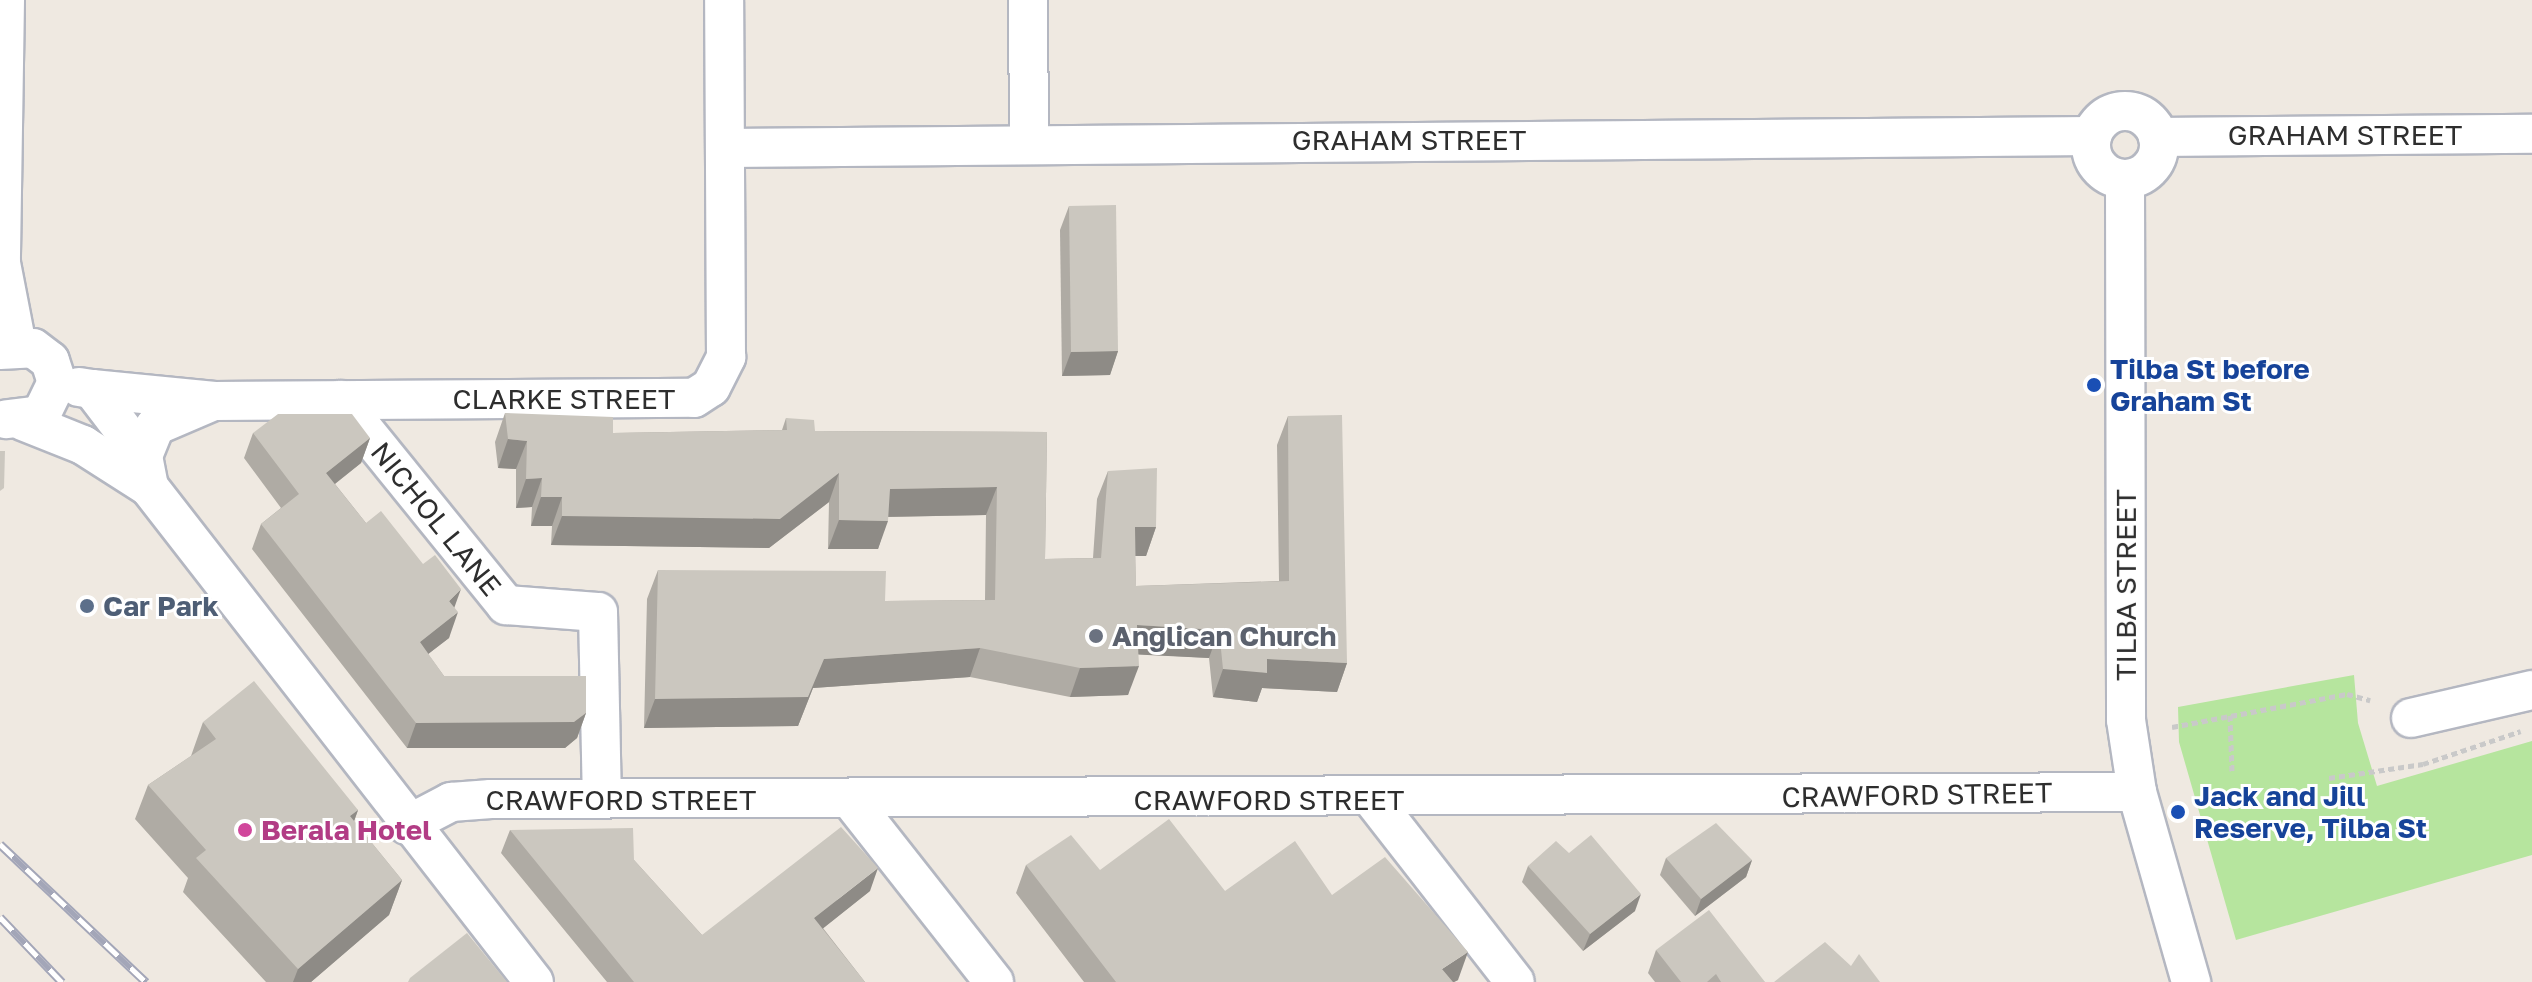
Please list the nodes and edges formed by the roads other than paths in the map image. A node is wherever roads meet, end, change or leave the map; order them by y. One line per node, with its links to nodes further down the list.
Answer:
1 (5, 0): 10 (street)
2 (724, 0): 8 (street, CLARKE STREET)
3 (1028, 0): 7 (street)
4 (2532, 134): 6 (street, GRAHAM STREET)
5 (2092, 136): 6 (street); 7 (street, GRAHAM STREET); 9 (street)
6 (2158, 137): 9 (street)
7 (1029, 143): 8 (street, GRAHAM STREET)
8 (726, 148): 12 (street, CLARKE STREET)
9 (2125, 179): 18 (street, TILBA STREET)
10 (9, 348): 11 (street)
11 (75, 386): 13 (street, CLARKE STREET); 14 (street); 15 (street)
12 (340, 400): 13 (street, CLARKE STREET); 19 (street, NICHOL LANE)
13 (214, 401): 15 (street, CLARKE STREET)
14 (12, 418): 15 (street)
15 (146, 472): 22 (street)
16 (2532, 690): 17 (street)
17 (2411, 718)
18 (2137, 792): 21 (street, CRAWFORD STREET); 26 (street, TILBA STREET)
19 (602, 799): 20 (street, CRAWFORD STREET); 22 (street, CRAWFORD STREET)
20 (850, 799): 21 (street, CRAWFORD STREET); 24 (street)
21 (1374, 801): 25 (street)
22 (407, 825): 23 (street)
23 (534, 982)
24 (994, 982)
25 (1515, 982)
26 (2191, 982)

